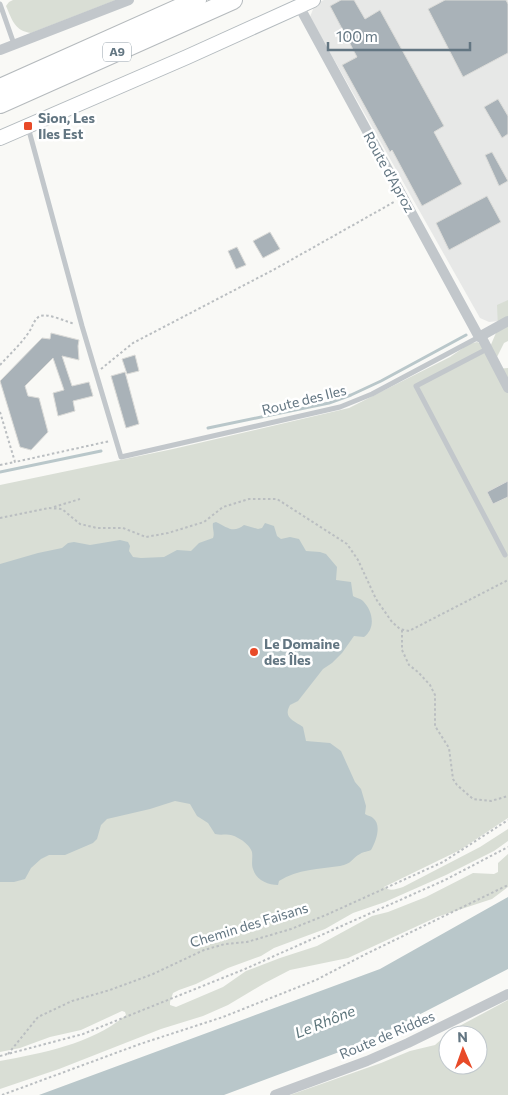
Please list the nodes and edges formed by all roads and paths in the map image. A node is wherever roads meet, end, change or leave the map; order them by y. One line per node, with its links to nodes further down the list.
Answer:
1 (129, 0): 7 (street)
2 (197, 0): 9 (highway, A9)
3 (233, 0): 10 (highway, A9)
4 (313, 0): 6 (street)
5 (0, 4): 7 (lane)
6 (299, 6): 11 (street); 13 (street, Route d'Aproz)
7 (14, 45): 8 (street)
8 (0, 50)
9 (0, 88)
10 (0, 104)
11 (28, 126): 12 (street); 15 (lane)
12 (0, 138)
13 (403, 198): 16 (street, Route d'Aproz); 19 (path)
14 (508, 321): 16 (street, Route des Iles)
15 (82, 326): 18 (path); 19 (lane)
16 (480, 337): 17 (street); 22 (lane, Route des Iles)
17 (487, 349): 20 (street); 28 (lane)
18 (0, 365)
19 (96, 374): 22 (lane)
20 (508, 388)
21 (0, 412): 23 (path)
22 (116, 440): 23 (path)
23 (14, 462): 24 (path)
24 (0, 465)
25 (80, 499): 26 (path)
26 (51, 508): 27 (path); 30 (path)
27 (0, 518)
28 (505, 555)
29 (508, 580): 30 (path)
30 (402, 630): 31 (path)
31 (508, 796)
32 (508, 820): 36 (path, Chemin des Faisans)
33 (508, 847): 36 (path)
34 (508, 885): 38 (path)
35 (508, 994): 39 (street, Route de Riddes)
36 (8, 1054): 37 (path)
37 (0, 1056)
38 (2, 1095)
39 (275, 1095)

